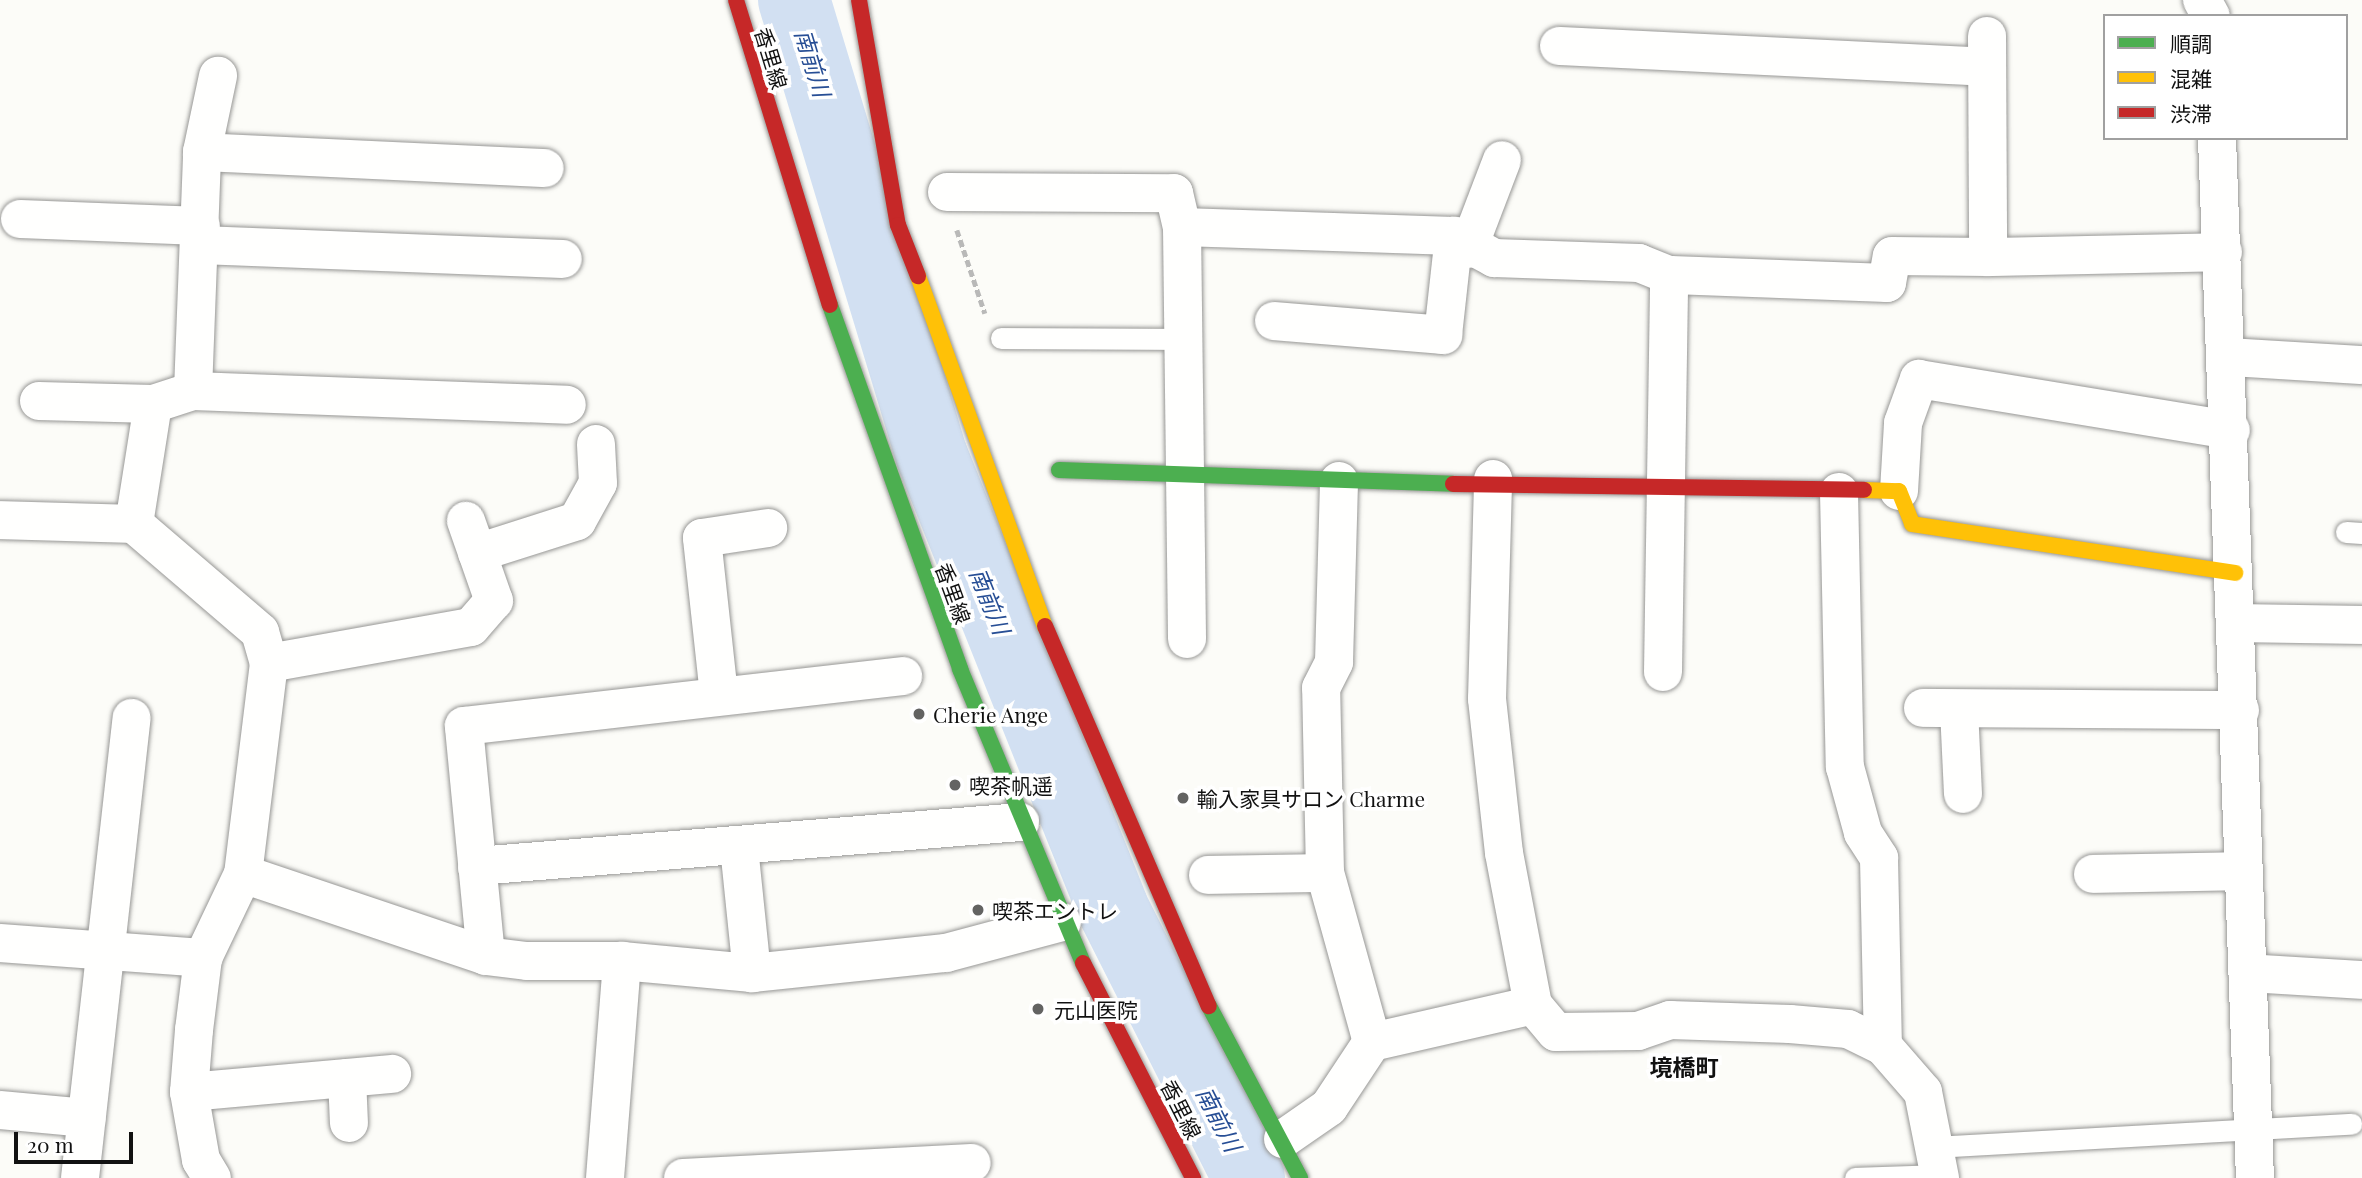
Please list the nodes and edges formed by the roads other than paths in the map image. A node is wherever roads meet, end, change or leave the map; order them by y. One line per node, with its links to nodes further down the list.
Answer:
1 (736, 0): 50 (street, 香里線)
2 (859, 0): 78 (street)
3 (1559, 46): 15 (street)
4 (218, 76): 6 (street)
5 (2217, 140): 14 (street)
6 (202, 152): 8 (street); 12 (street)
7 (1502, 160): 13 (street)
8 (545, 169)
9 (947, 191): 11 (street)
10 (20, 219): 12 (street)
11 (1182, 227): 13 (street); 20 (street)
12 (201, 236): 16 (street); 23 (street)
13 (1461, 242): 17 (street); 18 (street)
14 (2223, 252): 15 (street); 21 (street)
15 (1988, 257): 17 (street)
16 (563, 259)
17 (1669, 275): 33 (street)
18 (1274, 321)
19 (1001, 338): 20 (lane)
20 (1183, 339): 30 (street)
21 (2230, 357): 22 (street); 27 (street)
22 (2362, 365)
23 (193, 391): 25 (street); 26 (street)
24 (39, 401): 25 (street)
25 (153, 404): 37 (street)
26 (566, 405)
27 (2231, 430): 34 (street); 39 (street)
28 (596, 444): 43 (street)
29 (1059, 470): 30 (street)
30 (1184, 479): 32 (street); 42 (street)
31 (1493, 479): 32 (street); 33 (street); 67 (street)
32 (1339, 481): 54 (street)
33 (1668, 485): 35 (street); 44 (street)
34 (1899, 491): 35 (street); 39 (street)
35 (1839, 492): 69 (street)
36 (0, 520): 37 (street)
37 (134, 524): 43 (street)
38 (768, 528): 46 (street)
39 (2235, 573): 40 (street)
40 (2237, 623): 41 (street); 47 (street)
41 (2362, 625)
42 (1187, 639)
43 (268, 663): 55 (street)
44 (1663, 672)
45 (904, 676): 46 (street)
46 (719, 695): 52 (street)
47 (2240, 710): 49 (street); 53 (street)
48 (132, 718): 60 (street)
49 (1963, 794)
50 (1020, 822): 51 (street); 58 (street, 香里線)
51 (739, 847): 52 (street); 64 (street)
52 (477, 866): 61 (street)
53 (2244, 871): 56 (street); 65 (street)
54 (1325, 873): 57 (street); 68 (street)
55 (243, 874): 61 (street); 62 (street)
56 (2093, 874)
57 (1208, 875)
58 (1062, 922): 64 (street); 86 (street, 香里線)
59 (0, 943): 60 (street)
60 (106, 948): 62 (street); 74 (street)
61 (486, 956): 63 (street)
62 (203, 957): 72 (street)
63 (622, 961): 64 (street); 84 (street)
64 (752, 973)
65 (2248, 973): 66 (street); 77 (street)
66 (2362, 980)
67 (1533, 1006): 68 (street); 69 (street)
68 (1372, 1042): 78 (street)
69 (1883, 1046): 80 (street)
70 (392, 1074): 71 (street)
71 (347, 1078): 72 (street); 75 (street)
72 (189, 1092): 83 (street)
73 (0, 1110): 74 (street)
74 (87, 1118): 82 (street)
75 (349, 1123)
76 (2351, 1124): 77 (lane)
77 (2253, 1132): 80 (lane); 89 (street)
78 (1283, 1139): 87 (street)
79 (972, 1163): 81 (street)
80 (1938, 1166): 88 (lane)
81 (858, 1173): 85 (street)
82 (80, 1178)
83 (212, 1178)
84 (605, 1178)
85 (683, 1178)
86 (1193, 1178)
87 (1300, 1178)
88 (1855, 1178)
89 (2255, 1178)

